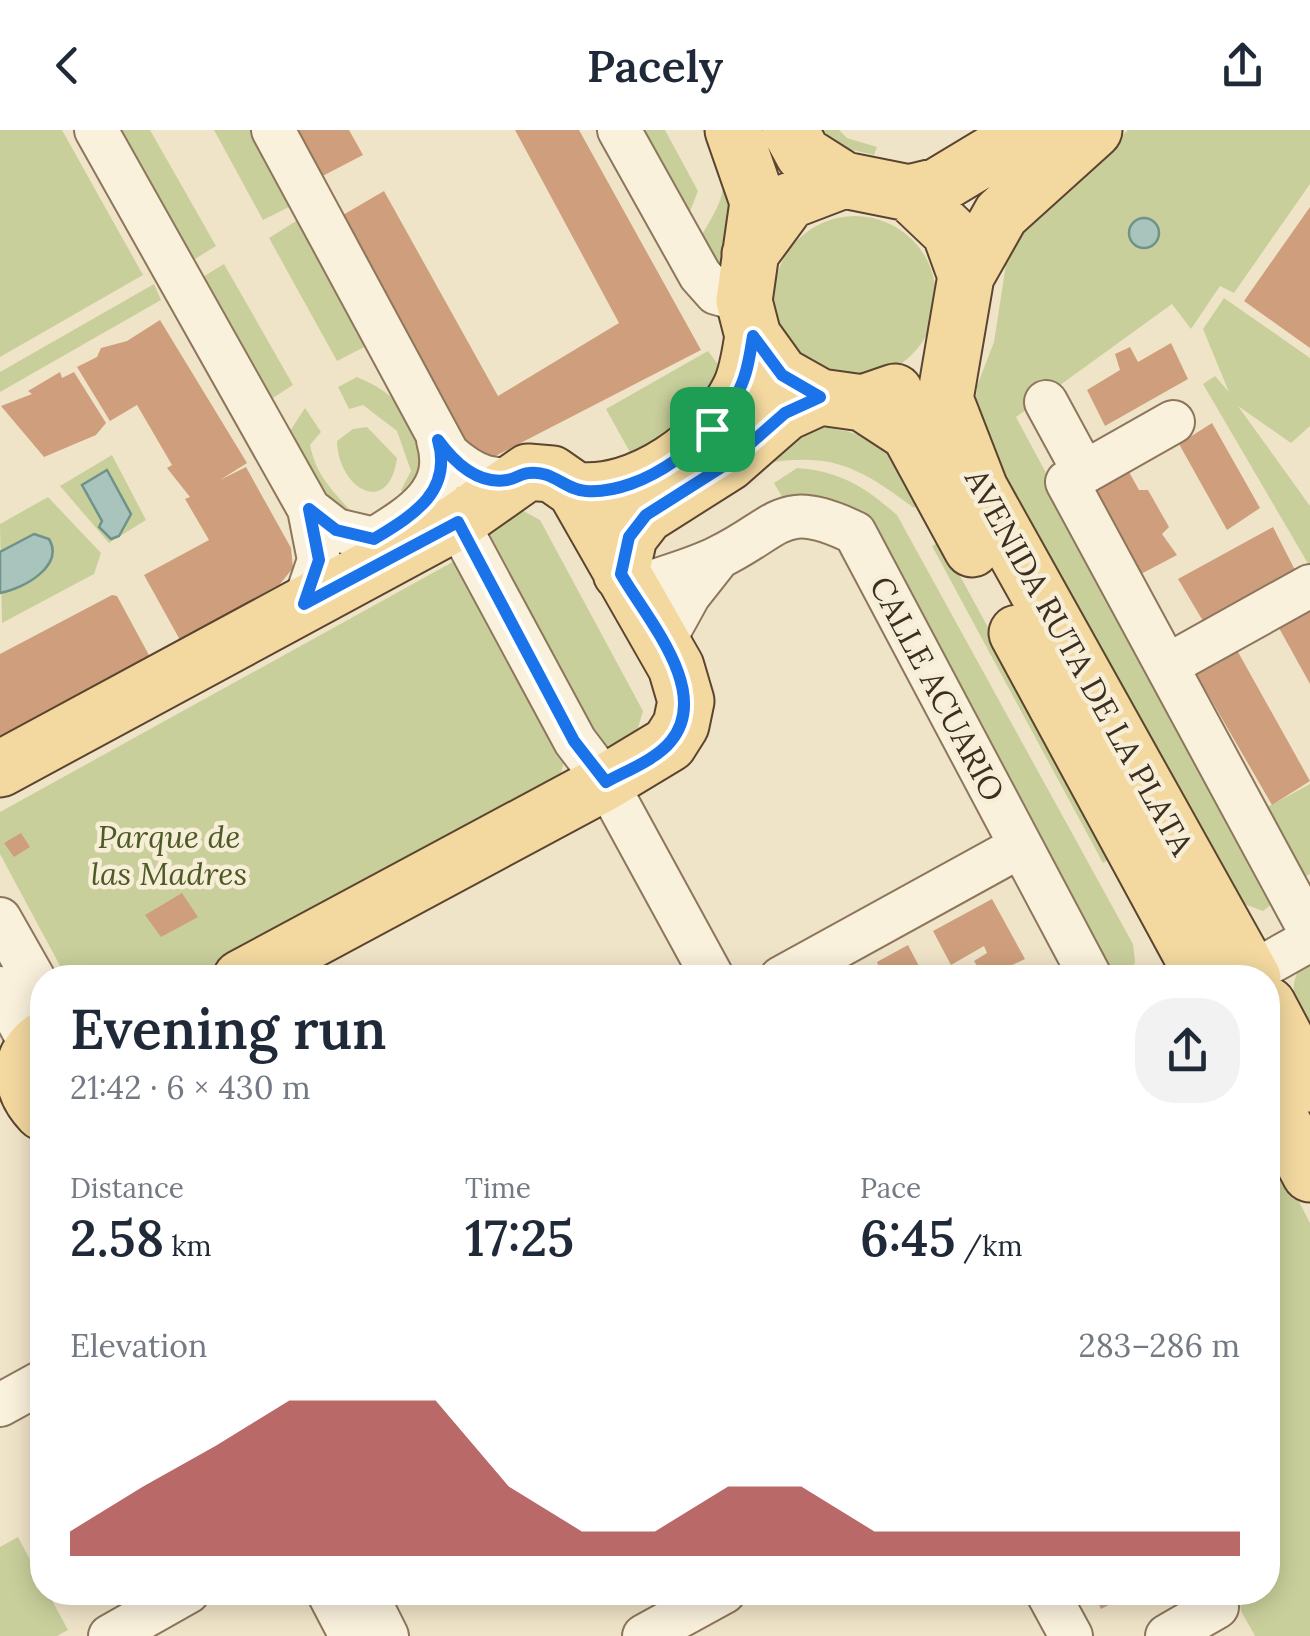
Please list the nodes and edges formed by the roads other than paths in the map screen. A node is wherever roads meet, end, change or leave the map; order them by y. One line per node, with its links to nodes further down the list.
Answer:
1 (96, 130): 19 (street)
2 (273, 130): 16 (street)
3 (619, 130): 11 (street)
4 (733, 130): 11 (main road)
5 (790, 130): 8 (main road)
6 (1032, 130): 9 (main road)
7 (1094, 130): 10 (main road)
8 (844, 180): 9 (main road); 11 (main road)
9 (908, 193): 10 (main road)
10 (966, 276): 12 (main road)
11 (749, 297): 13 (main road); 18 (main road)
12 (958, 336): 13 (main road); 38 (main road, AVENIDA RUTA DE LA PLATA)
13 (842, 400): 22 (main road); 37 (main road, AVENIDA RUTA DE LA PLATA)
14 (1046, 402): 17 (street)
15 (1173, 422): 17 (street)
16 (438, 440): 18 (street); 19 (street)
17 (1084, 472): 26 (street)
18 (552, 481): 20 (main road); 22 (main road)
19 (309, 509): 24 (street)
20 (458, 522): 24 (main road); 28 (street)
21 (719, 557): 22 (street); 25 (street); 29 (street, CALLE ACUARIO)
22 (626, 582): 25 (main road)
23 (1310, 586): 26 (street)
24 (304, 604): 27 (main road)
25 (662, 644): 28 (main road)
26 (1168, 665): 31 (street)
27 (0, 769)
28 (606, 782): 33 (main road); 34 (street)
29 (1021, 846): 35 (street); 36 (street, CALLE ACUARIO)
30 (0, 920): 40 (street)
31 (1310, 931)
32 (1310, 940): 39 (street)
33 (265, 965)
34 (706, 965)
35 (806, 965)
36 (1084, 965)
37 (1233, 965)
38 (1234, 965)
39 (1272, 965)
40 (30, 973)
41 (0, 988): 42 (street)
42 (30, 1033)
43 (1280, 1038): 45 (main road, AVENIDA RUTA DE LA PLATA)
44 (30, 1056): 46 (main road)
45 (1310, 1084)
46 (28, 1115)
47 (1280, 1118): 48 (main road)
48 (1310, 1174)
49 (30, 1389): 50 (street)
50 (0, 1405)
51 (165, 1605): 57 (street)
52 (335, 1605): 58 (street)
53 (372, 1605): 59 (street)
54 (700, 1605): 60 (street)
55 (1054, 1605): 61 (street)
56 (1220, 1612): 62 (street)
57 (110, 1636)
58 (352, 1636)
59 (388, 1636)
60 (644, 1636)
61 (1071, 1636)
62 (1167, 1636)

